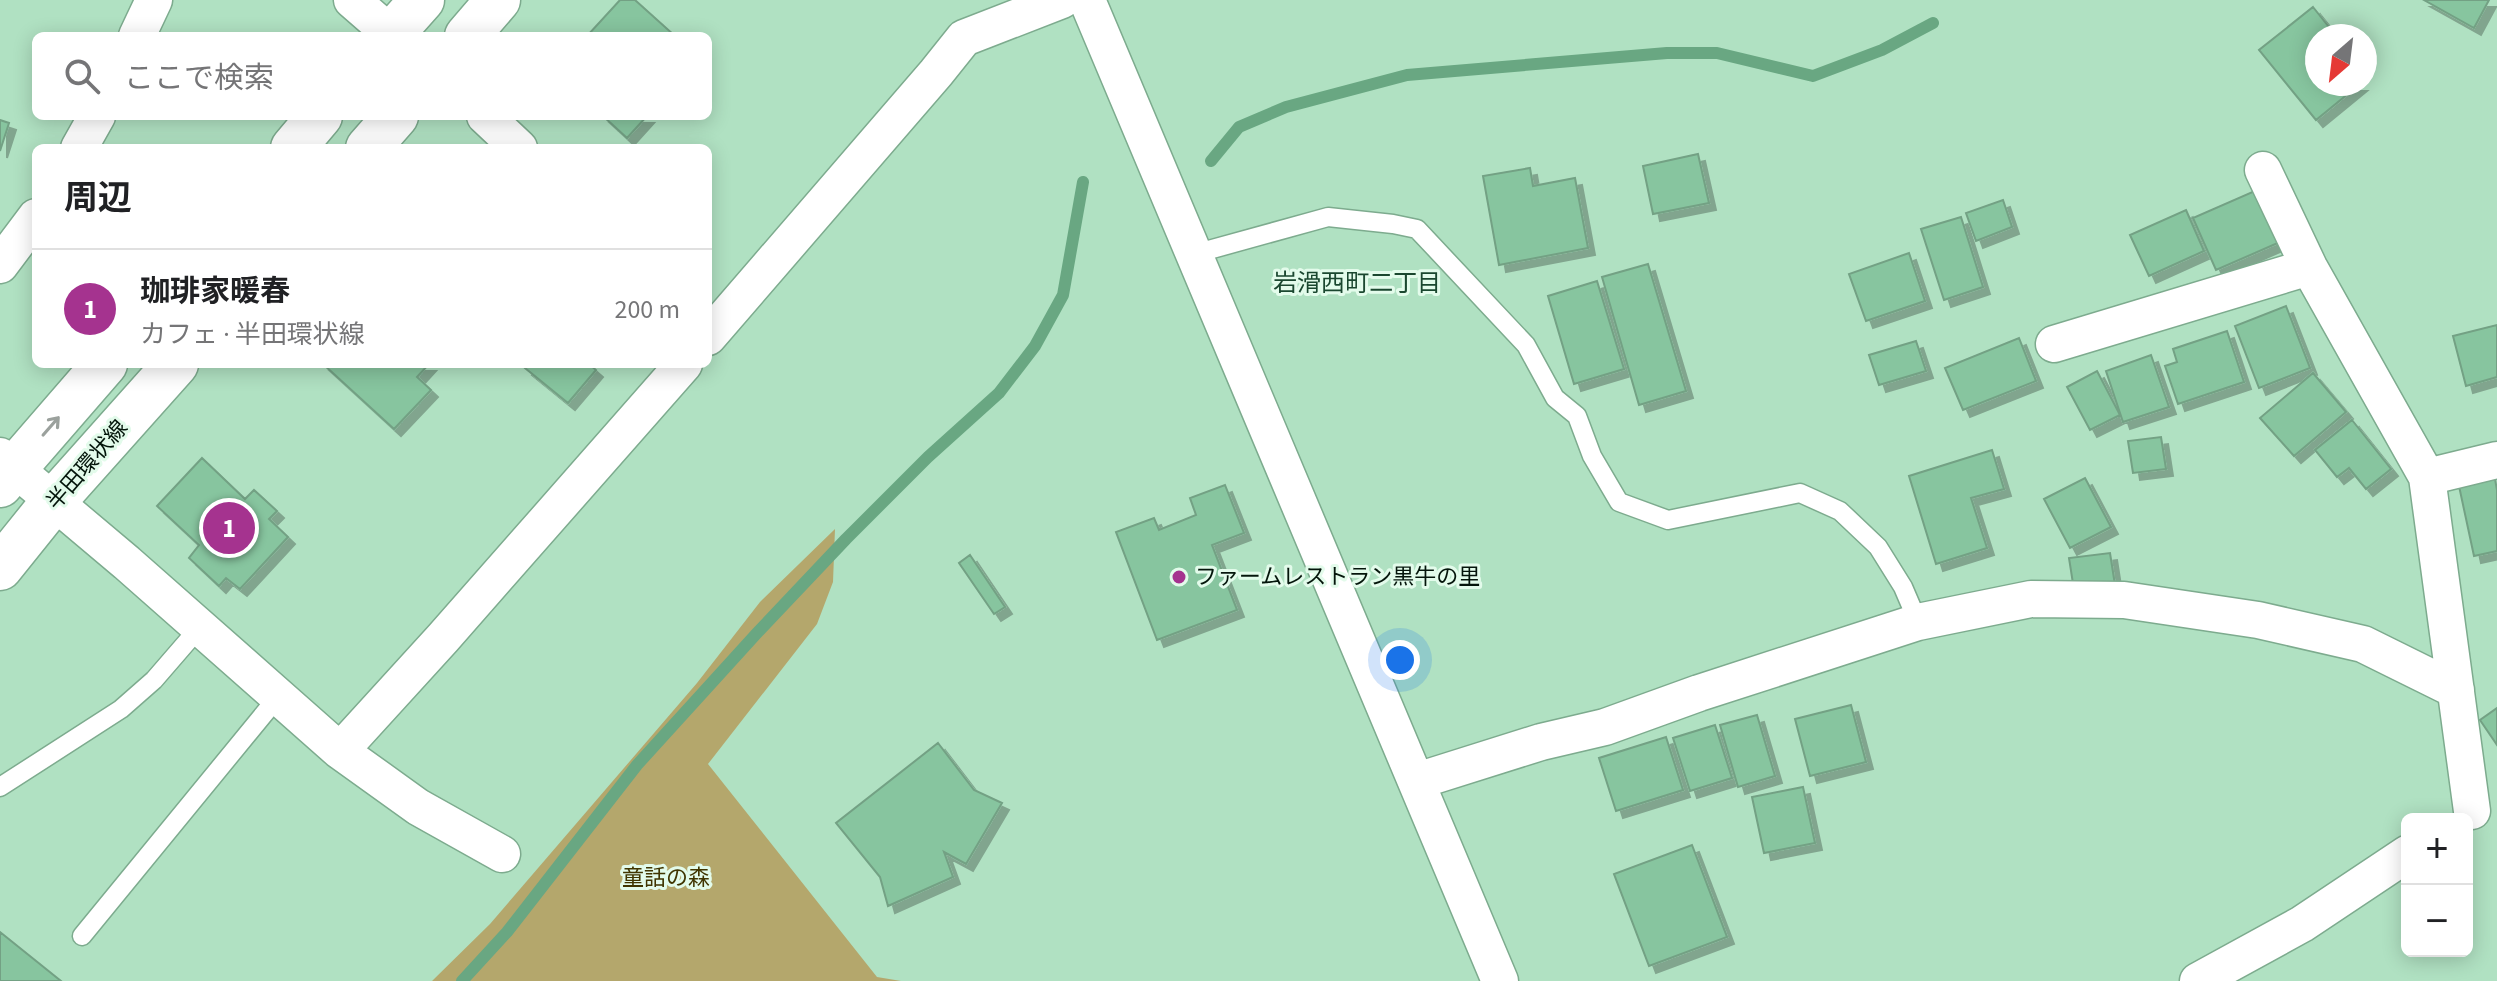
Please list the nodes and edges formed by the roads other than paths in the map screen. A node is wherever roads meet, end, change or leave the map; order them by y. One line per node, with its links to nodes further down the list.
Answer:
1 (154, 0): 7 (street)
2 (352, 0): 8 (street)
3 (422, 0): 9 (main road)
4 (498, 0): 10 (main road)
5 (1062, 0): 24 (street)
6 (1087, 0): 21 (street)
7 (139, 32)
8 (388, 32)
9 (394, 32)
10 (470, 32)
11 (95, 120): 15 (street)
12 (317, 120): 16 (main road)
13 (392, 120): 17 (main road)
14 (489, 120): 18 (street)
15 (81, 144)
16 (296, 144)
17 (372, 144)
18 (515, 144)
19 (2263, 170): 23 (street)
20 (32, 222): 22 (street)
21 (1194, 254): 34 (lane); 39 (street)
22 (0, 265)
23 (2309, 267): 25 (street); 31 (street)
24 (712, 327)
25 (2054, 344)
26 (101, 368): 30 (main road, one-way to 26)
27 (172, 368): 32 (main road, 半田環状線)
28 (680, 368): 38 (street)
29 (2497, 460): 31 (street)
30 (5, 470): 32 (street)
31 (2427, 477): 36 (street)
32 (53, 502): 33 (main road, 半田環状線); 35 (street)
33 (0, 568)
34 (1918, 622): 36 (street); 39 (street)
35 (199, 628): 37 (street); 40 (lane)
36 (2456, 690): 41 (street)
37 (277, 698): 38 (street); 44 (lane)
38 (340, 751): 42 (street)
39 (1417, 781): 45 (street)
40 (0, 787)
41 (2476, 808)
42 (502, 854)
43 (2401, 858): 46 (street)
44 (82, 936)
45 (1500, 981)
46 (2198, 981)

